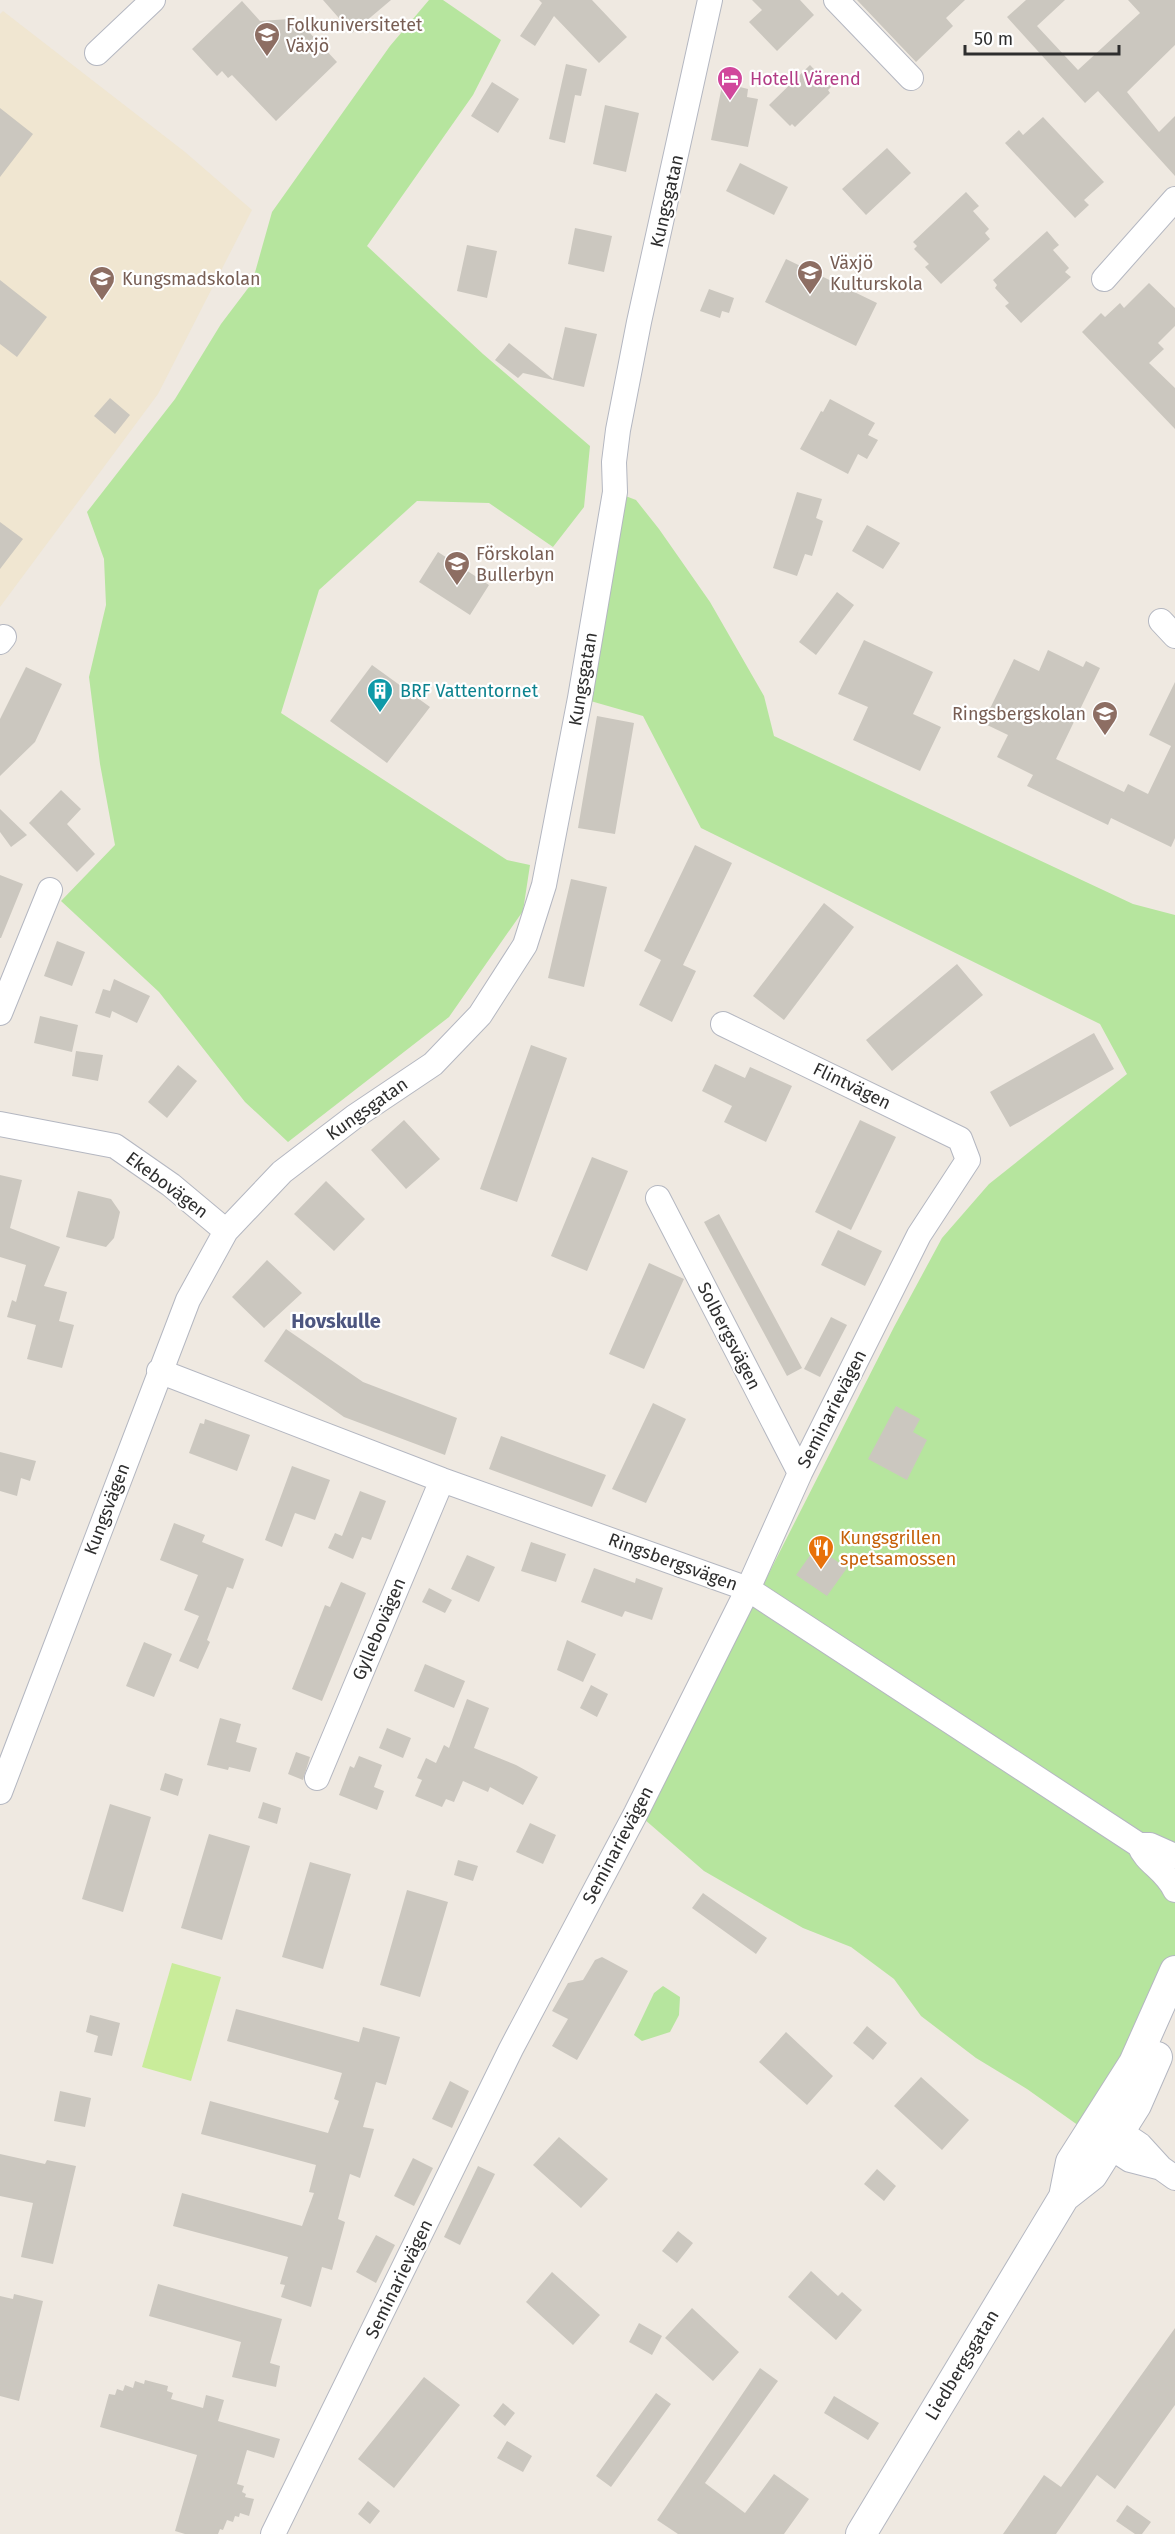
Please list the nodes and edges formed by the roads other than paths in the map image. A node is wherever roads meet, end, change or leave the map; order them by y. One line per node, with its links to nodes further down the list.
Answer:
1 (153, 0): 4 (street)
2 (710, 0): 14 (street, Kungsgatan)
3 (836, 0): 5 (street)
4 (97, 53)
5 (911, 78)
6 (1175, 199): 7 (street)
7 (1104, 279)
8 (50, 890): 9 (street)
9 (0, 1013)
10 (723, 1024): 12 (street, Flintvägen)
11 (0, 1124): 14 (street, Ekebovägen)
12 (968, 1160): 16 (street, Seminarievägen)
13 (658, 1198): 16 (street, Solbergsvägen)
14 (226, 1231): 15 (street, Kungsvägen)
15 (159, 1371): 17 (street, Ringsbergsvägen); 20 (street, Kungsvägen)
16 (800, 1473): 18 (street, Seminarievägen)
17 (442, 1480): 18 (street, Ringsbergsvägen); 19 (street, Gyllebovägen)
18 (748, 1589): 21 (street, Ringsbergsvägen); 28 (street, Seminarievägen)
19 (317, 1778)
20 (0, 1792)
21 (1139, 1845): 22 (street, Ringsbergsvägen); 23 (street, Ringsbergsvägen)
22 (1175, 1856)
23 (1175, 1890)
24 (1175, 1971): 26 (street, Liedbergsgatan)
25 (1175, 2018): 26 (street, Liedbergsgatan)
26 (1104, 2132): 27 (street); 29 (street, Liedbergsgatan)
27 (1168, 2173)
28 (273, 2534)
29 (861, 2534)

